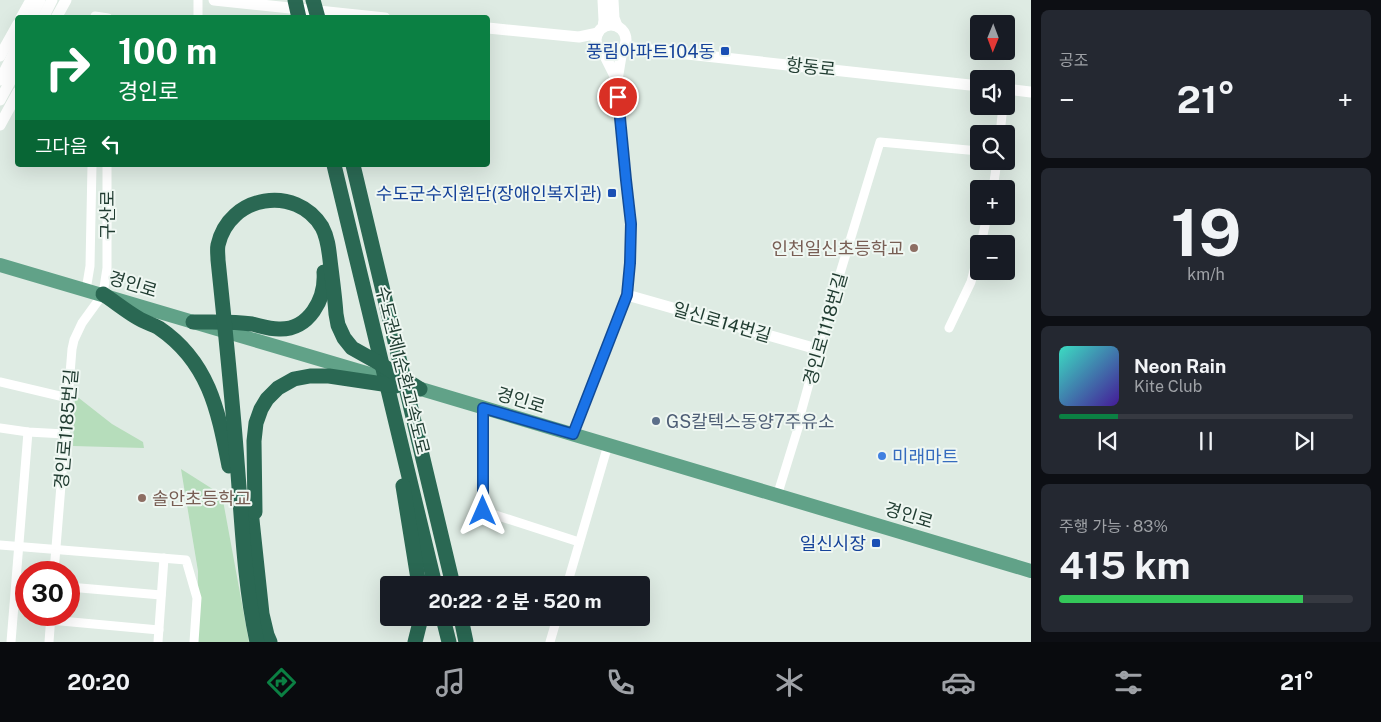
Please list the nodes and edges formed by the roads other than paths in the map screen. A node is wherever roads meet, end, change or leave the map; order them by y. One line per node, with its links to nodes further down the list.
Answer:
1 (31, 0): 11 (street)
2 (40, 0): 12 (street)
3 (52, 0): 13 (street)
4 (66, 0): 14 (street)
5 (198, 0): 15 (street)
6 (214, 0): 18 (street)
7 (295, 0): 16 (highway)
8 (313, 0): 17 (highway)
9 (603, 0): 22 (street)
10 (613, 0): 19 (street)
11 (23, 15)
12 (32, 15)
13 (44, 15)
14 (58, 15)
15 (198, 15)
16 (298, 15)
17 (317, 15)
18 (356, 15)
19 (617, 26): 22 (street); 24 (street)
20 (490, 28): 23 (street)
21 (15, 29): 28 (street)
22 (600, 30): 23 (street); 27 (street)
23 (579, 37): 27 (street)
24 (624, 45): 25 (street, 항동로); 27 (street); 31 (street)
25 (642, 49): 31 (street); 32 (street, 항동로)
26 (15, 51): 30 (street)
27 (602, 51): 31 (street)
28 (0, 56)
29 (15, 72): 36 (street)
30 (0, 80)
31 (617, 80): 48 (street)
32 (970, 85)
33 (1015, 90): 34 (street)
34 (1031, 92)
35 (15, 97): 37 (street)
36 (0, 100)
37 (0, 124)
38 (970, 150): 51 (street, 경인로1118번길)
39 (92, 167): 46 (street, 구산로)
40 (107, 167): 47 (street, 구산로)
41 (334, 167): 56 (highway, 수도권제1순환고속도로)
42 (353, 167): 73 (highway, 수도권제1순환고속도로)
43 (221, 260): 49 (highway); 53 (highway); 64 (highway)
44 (0, 265): 46 (main road, 경인로)
45 (972, 280): 50 (street)
46 (86, 290): 47 (main road, 경인로)
47 (103, 294): 49 (main road, 경인로); 54 (street, 경인로1185번길); 64 (highway)
48 (627, 295): 51 (street, 일신로14번길); 60 (street)
49 (193, 322): 53 (main road, 경인로)
50 (949, 328)
51 (817, 348): 62 (street, 경인로1118번길)
52 (0, 382): 54 (street)
53 (420, 389): 55 (main road, 경인로); 64 (highway)
54 (68, 398): 59 (street, 경인로1185번길)
55 (483, 408): 60 (main road, 경인로); 63 (street)
56 (397, 422): 71 (highway); 72 (highway, 수도권제1순환고속도로)
57 (0, 428): 58 (street)
58 (28, 432): 59 (street); 66 (street)
59 (65, 434): 67 (street, 경인로1185번길)
60 (573, 434): 61 (main road, 경인로)
61 (608, 445): 62 (main road, 경인로); 63 (street)
62 (777, 496): 70 (main road, 경인로)
63 (580, 542): 74 (street)
64 (249, 543): 88 (highway); 89 (highway)
65 (0, 544): 66 (street)
66 (19, 546): 67 (street); 84 (street)
67 (56, 549): 68 (street); 69 (street, 경인로1185번길)
68 (164, 558): 76 (street); 87 (street)
69 (55, 561)
70 (1031, 571)
71 (417, 576)
72 (433, 576)
73 (451, 576)
74 (570, 576)
75 (80, 588): 76 (street)
76 (161, 595): 83 (street)
77 (80, 621): 83 (street)
78 (50, 626): 85 (street)
79 (419, 626): 90 (highway)
80 (445, 626): 91 (highway)
81 (462, 626): 92 (highway)
82 (555, 626): 93 (street)
83 (159, 630): 86 (street)
84 (11, 642)
85 (49, 642)
86 (158, 642)
87 (194, 642)
88 (257, 642)
89 (270, 642)
90 (415, 642)
91 (449, 642)
92 (466, 642)
93 (550, 642)

